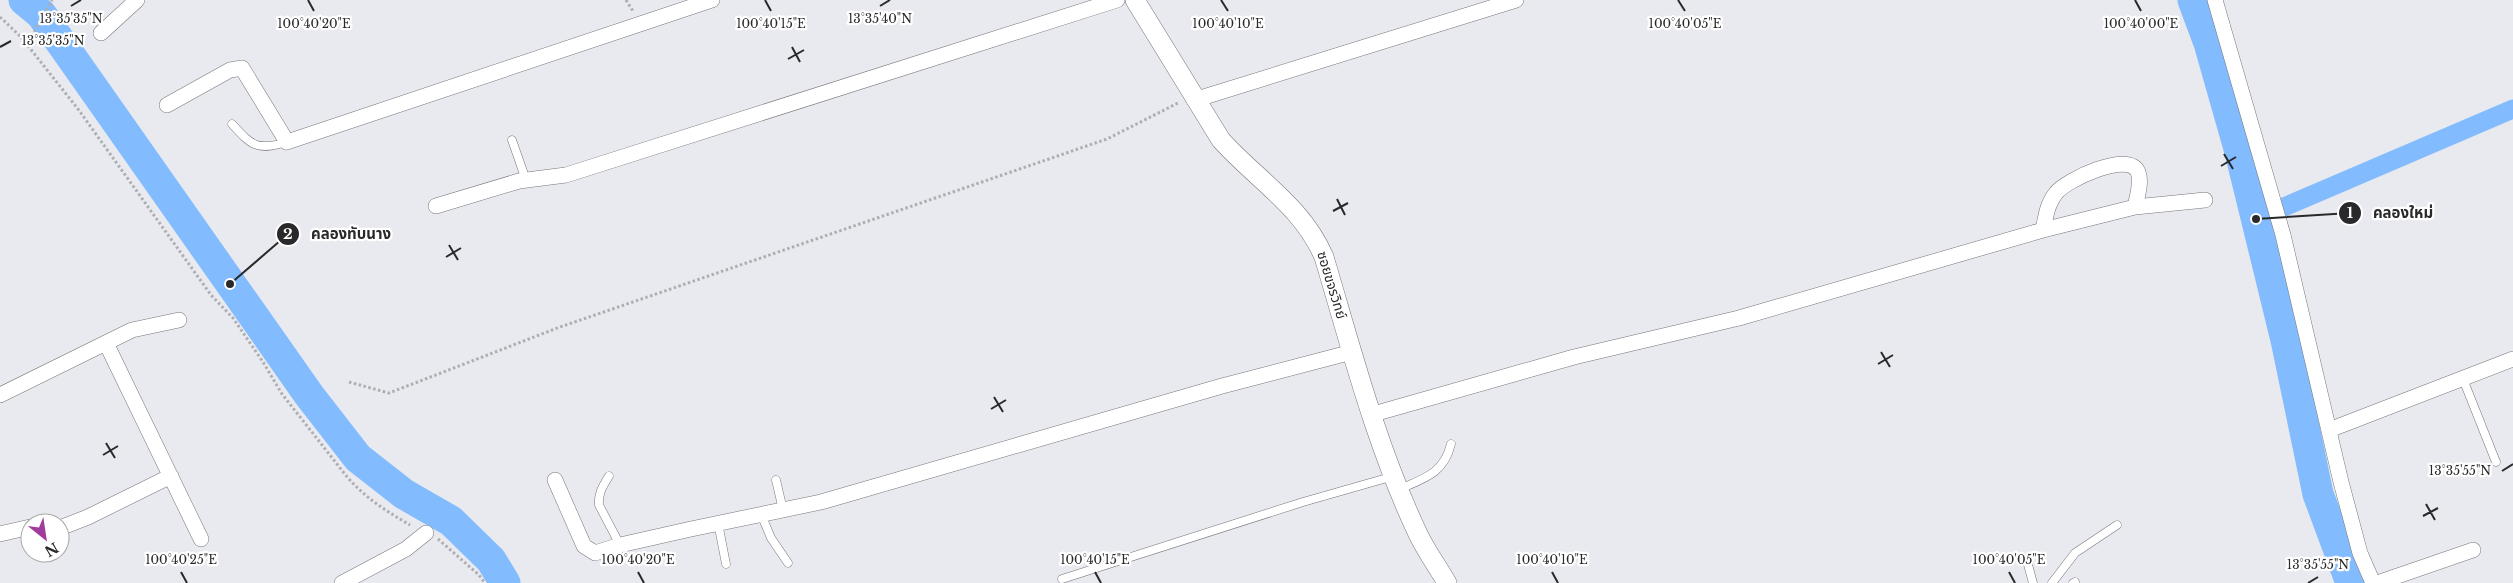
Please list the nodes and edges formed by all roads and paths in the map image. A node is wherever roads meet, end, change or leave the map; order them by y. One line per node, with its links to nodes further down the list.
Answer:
1 (52, 0): 10 (path)
2 (136, 0): 9 (street)
3 (712, 0): 15 (street)
4 (1117, 0): 16 (street)
5 (1135, 0): 11 (street, ซอยขจรวิทย์)
6 (1516, 0): 11 (street)
7 (2215, 0): 29 (street)
8 (0, 17): 10 (path)
9 (101, 33)
10 (27, 46): 43 (path)
11 (1193, 98): 23 (street, ซอยขจรวิทย์); 26 (path)
12 (167, 105): 15 (street)
13 (232, 124): 15 (lane)
14 (512, 140): 16 (lane)
15 (287, 142)
16 (526, 180): 18 (street)
17 (2204, 200): 19 (street)
18 (436, 206)
19 (2135, 207): 20 (street); 20 (street)
20 (2043, 230): 28 (street)
21 (179, 320): 22 (street)
22 (106, 344): 27 (street); 32 (street)
23 (1352, 352): 28 (street, ซอยขจรวิทย์); 37 (street)
24 (2513, 359): 25 (street)
25 (2463, 379): 29 (street); 31 (lane)
26 (349, 382)
27 (0, 395)
28 (1370, 415): 36 (street, ซอยขจรวิทย์)
29 (2329, 430): 57 (street)
30 (1451, 444): 36 (lane)
31 (2496, 462)
32 (170, 476): 40 (street); 45 (street)
33 (609, 476): 46 (lane)
34 (555, 480): 46 (street)
35 (776, 480): 37 (lane)
36 (1396, 483): 51 (lane); 54 (street, ซอยขจรวิทย์)
37 (783, 510): 38 (street)
38 (761, 514): 39 (street); 49 (lane)
39 (718, 523): 46 (street); 50 (lane)
40 (70, 524)
41 (2117, 525): 56 (lane)
42 (20, 529): 44 (street)
43 (426, 533): 52 (street); 53 (path)
44 (0, 534)
45 (201, 539)
46 (620, 545)
47 (2473, 550): 58 (street)
48 (2027, 561): 55 (lane)
49 (788, 563)
50 (726, 564)
51 (1062, 580)
52 (342, 583)
53 (485, 583)
54 (1447, 583)
55 (2033, 583)
56 (2052, 583)
57 (2373, 583)
58 (2377, 583)

